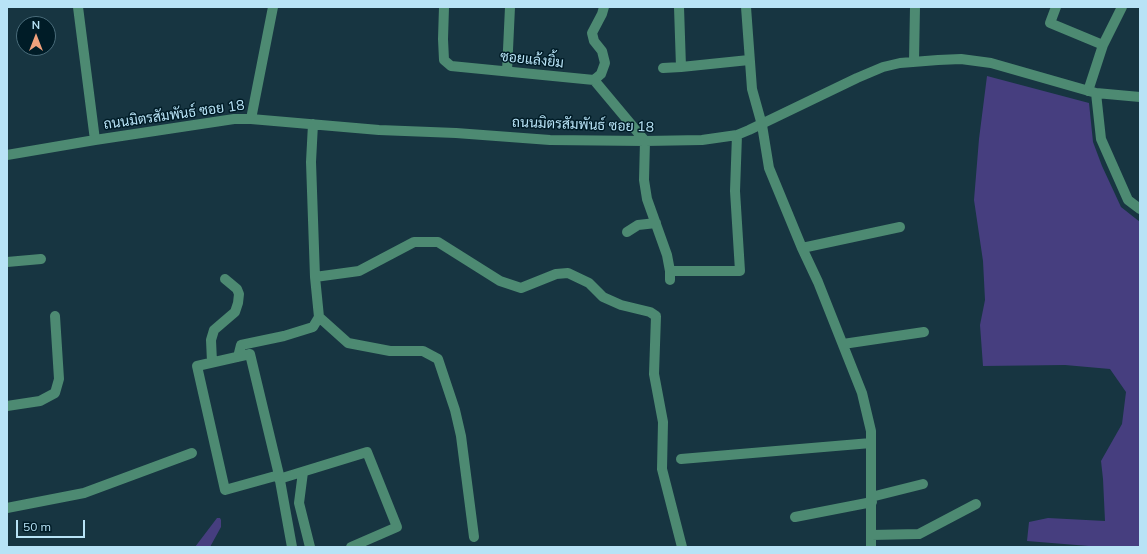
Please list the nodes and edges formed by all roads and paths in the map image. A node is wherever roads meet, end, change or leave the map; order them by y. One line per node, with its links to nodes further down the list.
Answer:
1 (78, 7): 24 (street)
2 (273, 7): 20 (street)
3 (444, 7): 16 (street, ซอยแล้งยิ้ม)
4 (510, 7): 16 (street)
5 (604, 7): 17 (street)
6 (680, 7): 14 (street)
7 (746, 7): 12 (street)
8 (915, 7): 13 (street)
9 (1056, 7): 11 (street)
10 (1122, 7): 11 (street)
11 (1103, 46): 18 (street)
12 (749, 60): 14 (street); 22 (street)
13 (914, 61): 18 (street, ถนนมิตรสัมพันธ์ ซอย 18); 22 (street, ถนนมิตรสัมพันธ์ ซอย 18)
14 (681, 67): 15 (street)
15 (663, 68)
16 (507, 71): 17 (street, ซอยแล้งยิ้ม)
17 (594, 80): 25 (street)
18 (1092, 92): 19 (street, ถนนมิตรสัมพันธ์ ซอย 18); 27 (street)
19 (1140, 97)
20 (251, 119): 21 (street, ถนนมิตรสัมพันธ์ ซอย 18); 24 (street, ถนนมิตรสัมพันธ์ ซอย 18)
21 (313, 124): 25 (street, ถนนมิตรสัมพันธ์ ซอย 18); 34 (street)
22 (762, 125): 23 (street, ถนนมิตรสัมพันธ์ ซอย 18); 31 (street)
23 (737, 135): 25 (street, ถนนมิตรสัมพันธ์ ซอย 18); 28 (street)
24 (95, 140): 26 (street, ถนนมิตรสัมพันธ์ ซอย 18)
25 (645, 141): 28 (street)
26 (7, 155)
27 (1140, 209)
28 (656, 222): 30 (street)
29 (900, 227): 31 (street)
30 (627, 232)
31 (802, 248): 39 (street)
32 (41, 259): 33 (street)
33 (7, 262)
34 (315, 277): 37 (street); 58 (street)
35 (225, 279): 41 (street)
36 (55, 316): 42 (street)
37 (319, 317): 40 (street); 54 (street)
38 (924, 332): 39 (street)
39 (843, 344): 43 (street)
40 (238, 357): 41 (street); 47 (street)
41 (212, 362): 47 (street)
42 (7, 406)
43 (871, 443): 45 (street); 49 (street)
44 (192, 453): 51 (street)
45 (681, 459)
46 (303, 472): 47 (street); 56 (street); 57 (street)
47 (279, 477): 55 (street)
48 (923, 484): 49 (street)
49 (871, 499): 52 (street); 53 (street)
50 (976, 504): 53 (street)
51 (7, 508)
52 (795, 517)
53 (871, 535): 59 (street)
54 (474, 537)
55 (292, 547)
56 (310, 547)
57 (351, 547)
58 (682, 547)
59 (871, 547)

